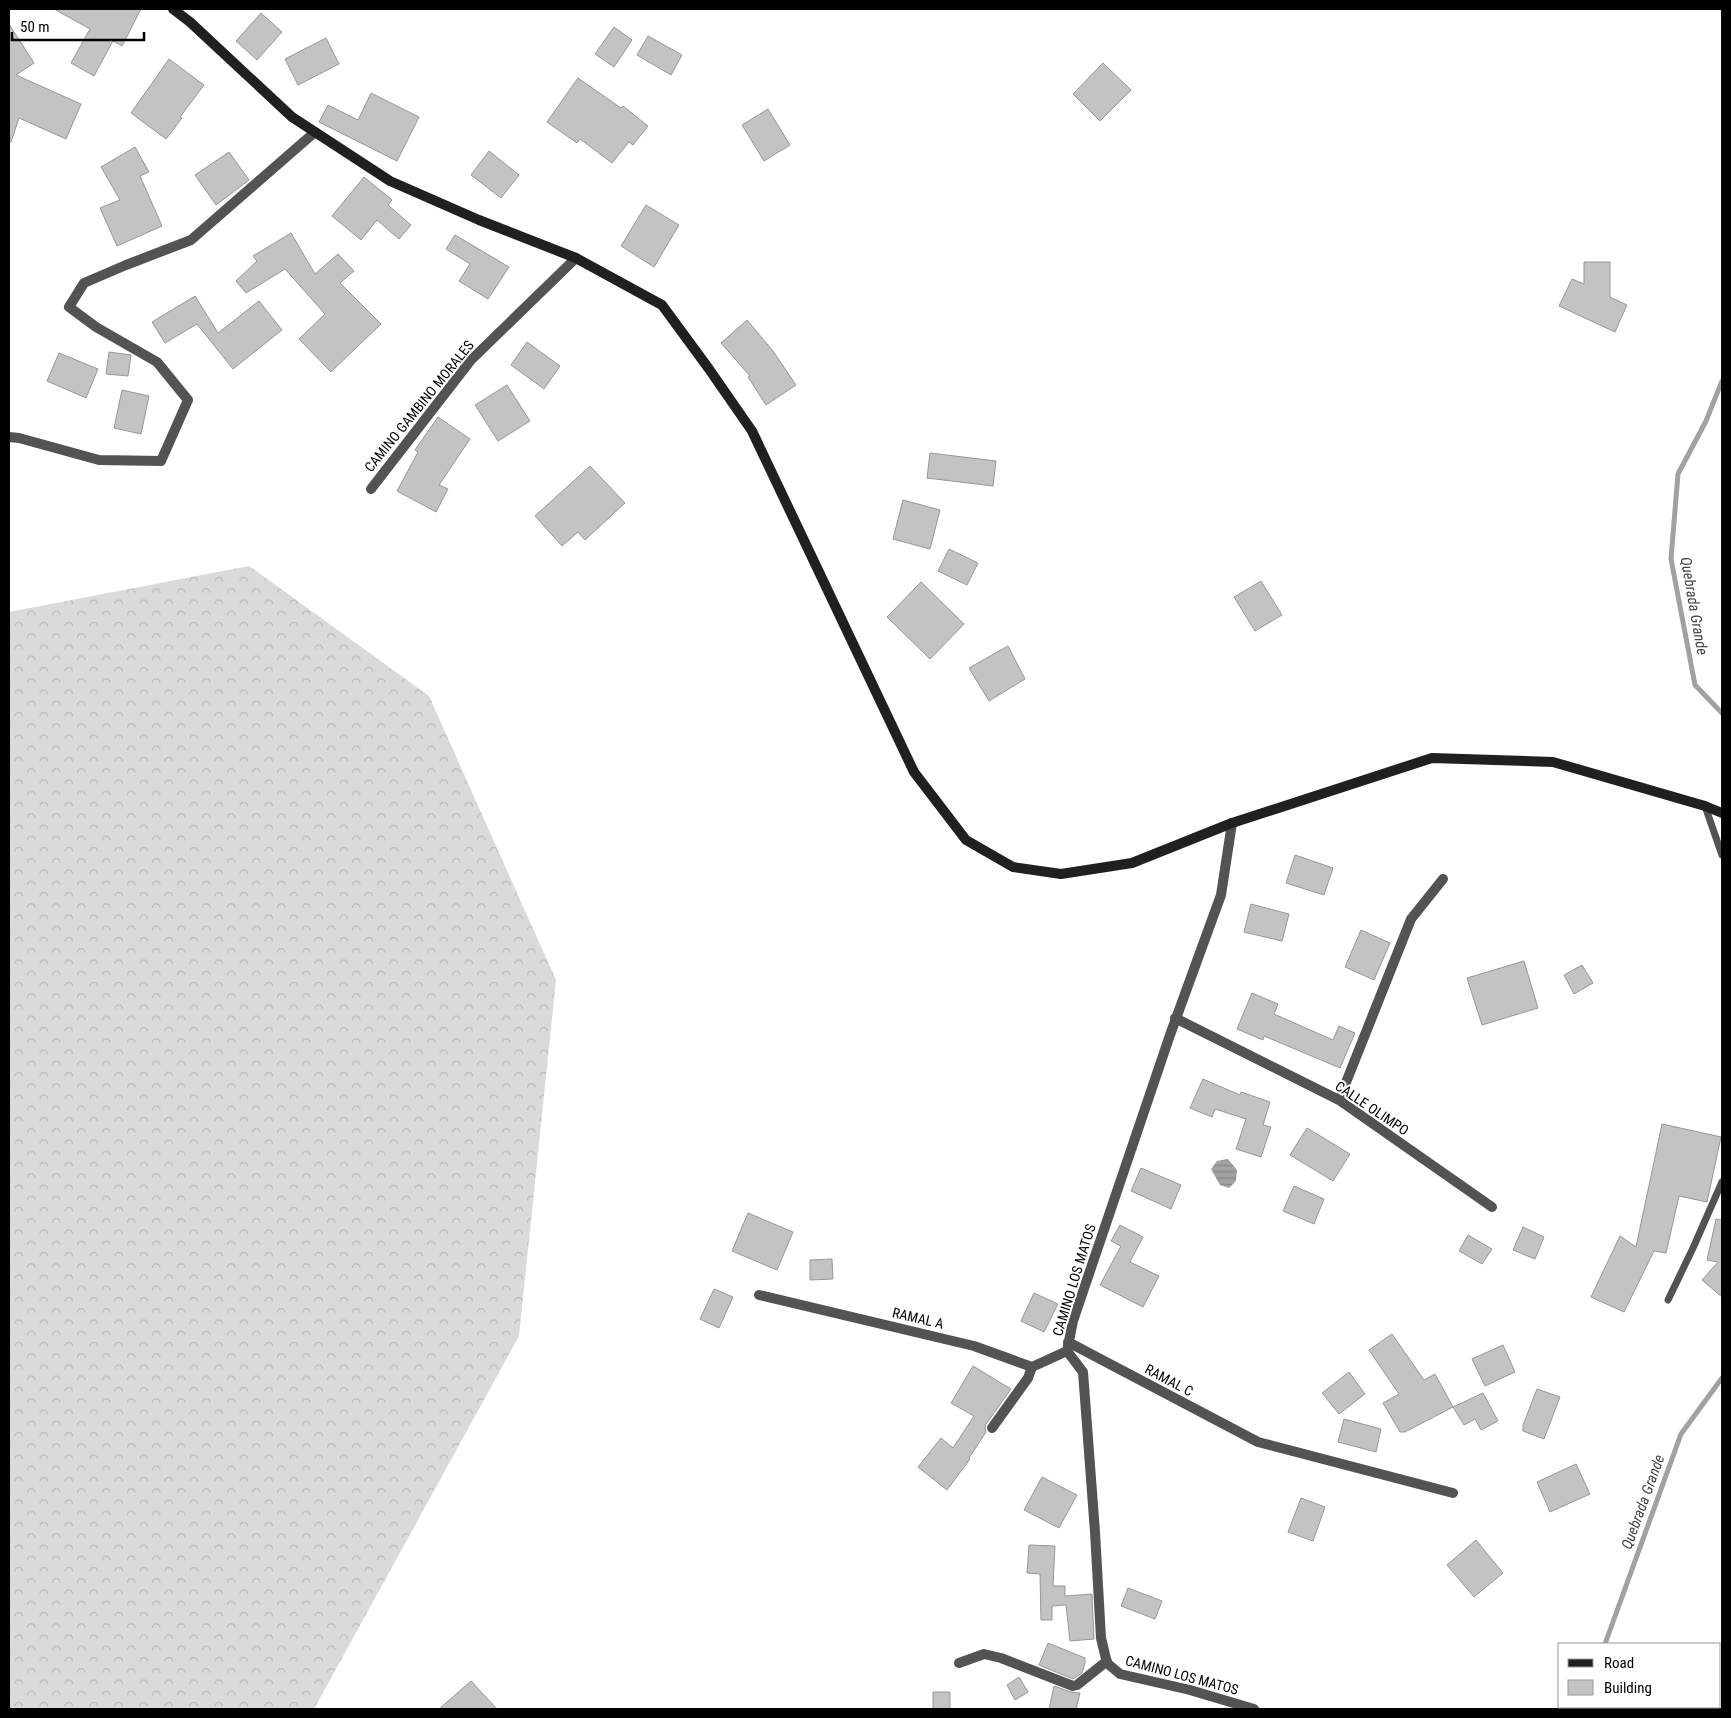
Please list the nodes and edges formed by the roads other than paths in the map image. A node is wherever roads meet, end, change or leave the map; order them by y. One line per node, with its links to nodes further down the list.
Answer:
1 (173, 9): 2 (street)
2 (315, 132): 3 (street); 4 (street)
3 (576, 258): 5 (street, CAMINO GAMBINO MORALES); 8 (street)
4 (9, 437)
5 (371, 489)
6 (1705, 806): 7 (street); 8 (street); 9 (lane)
7 (1722, 813)
8 (1232, 823): 11 (street, CAMINO LOS MATOS)
9 (1722, 855)
10 (1443, 879): 12 (street)
11 (1175, 1018): 12 (street, CALLE OLIMPO); 17 (street, CAMINO LOS MATOS)
12 (1339, 1100): 14 (street, CALLE OLIMPO)
13 (1722, 1182): 16 (lane)
14 (1492, 1207)
15 (759, 1295): 18 (street, RAMAL A)
16 (1668, 1300)
17 (1067, 1346): 18 (street); 20 (street, RAMAL C); 21 (street, CAMINO LOS MATOS)
18 (1032, 1367): 19 (street)
19 (992, 1428)
20 (1452, 1492)
21 (1106, 1661): 22 (street); 23 (street, CAMINO LOS MATOS)
22 (959, 1663)
23 (1254, 1709)

